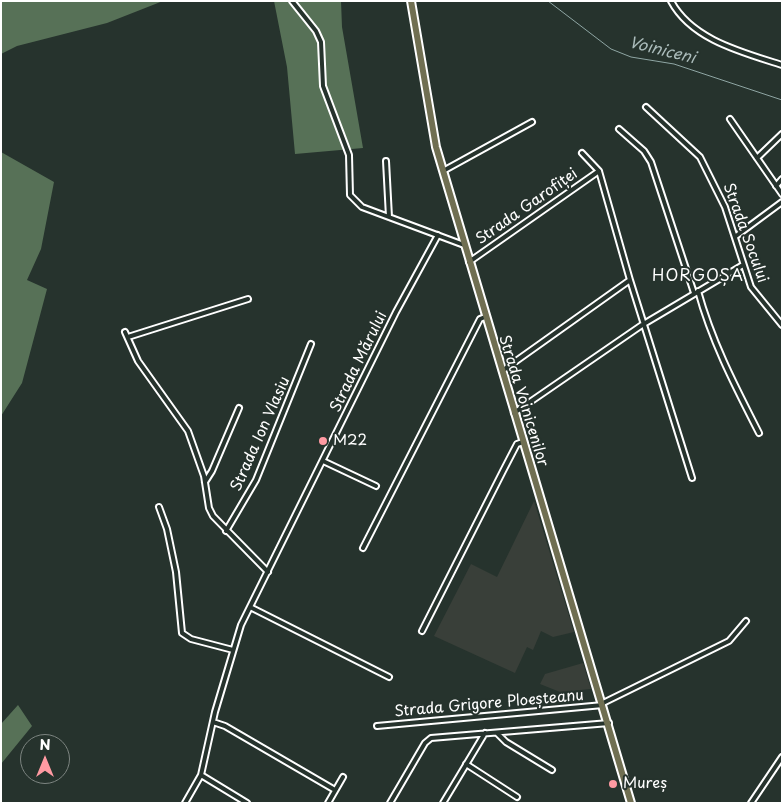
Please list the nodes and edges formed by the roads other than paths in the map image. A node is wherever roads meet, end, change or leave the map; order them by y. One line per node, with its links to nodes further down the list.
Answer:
1 (292, 1): 19 (street)
2 (411, 1): 13 (main road, Strada Voinicenilor)
3 (671, 1): 4 (street)
4 (782, 65)
5 (646, 108): 21 (street, Strada Socului)
6 (730, 119): 11 (street)
7 (532, 122): 13 (street)
8 (619, 129): 26 (street)
9 (782, 134): 11 (street)
10 (582, 153): 14 (street)
11 (757, 158): 16 (street)
12 (386, 161): 19 (street)
13 (442, 171): 22 (main road, Strada Voinicenilor)
14 (599, 171): 23 (street, Strada Garofiței); 25 (street)
15 (782, 179): 16 (street)
16 (776, 186): 17 (street)
17 (782, 194)
18 (782, 202): 21 (street)
19 (389, 218): 20 (street)
20 (438, 236): 22 (street); 39 (street, Strada Mărului)
21 (736, 236): 24 (street, Strada Socului)
22 (464, 244): 23 (main road, Strada Voinicenilor)
23 (469, 262): 28 (main road, Strada Voinicenilor)
24 (743, 265): 26 (street); 29 (street, Strada Socului)
25 (630, 280): 30 (street); 34 (street)
26 (696, 292): 30 (street); 37 (street)
27 (248, 300): 32 (street)
28 (485, 317): 34 (main road, Strada Voinicenilor); 45 (street)
29 (782, 324)
30 (642, 325): 36 (street); 40 (street)
31 (125, 332): 32 (street)
32 (128, 338): 41 (street)
33 (311, 344): 44 (street, Strada Ion Vlasiu)
34 (502, 371): 36 (main road, Strada Voinicenilor)
35 (240, 408): 41 (street, Strada Ion Vlasiu)
36 (514, 413): 38 (main road, Strada Voinicenilor)
37 (759, 433)
38 (523, 442): 49 (street); 52 (main road, Strada Voinicenilor)
39 (323, 461): 42 (street); 46 (street, Strada Mărului)
40 (692, 478)
41 (205, 482): 44 (street)
42 (376, 486)
43 (158, 507): 50 (street)
44 (226, 531): 46 (street)
45 (363, 548)
46 (268, 572): 47 (street, Strada Mărului)
47 (250, 607): 50 (street, Strada Mărului); 51 (street)
48 (746, 621): 52 (street)
49 (422, 631)
50 (233, 650): 53 (street, Strada Mărului)
51 (389, 677)
52 (603, 704): 54 (main road, Strada Voinicenilor); 55 (street, Strada Grigore Ploeșteanu)
53 (213, 722): 61 (street, Strada Mărului); 63 (street)
54 (609, 724): 56 (street); 71 (main road, Strada Voinicenilor)
55 (377, 726)
56 (497, 732): 57 (street); 60 (street)
57 (485, 733): 59 (street); 69 (street)
58 (782, 757): 72 (street)
59 (466, 764): 64 (street); 65 (street)
60 (552, 770)
61 (201, 775): 66 (street, Strada Mărului); 67 (street)
62 (342, 777): 63 (street)
63 (335, 790): 68 (street)
64 (517, 797)
65 (444, 801): 70 (street)
66 (185, 803)
67 (247, 803)
68 (328, 803)
69 (390, 803)
70 (452, 803)
71 (631, 803)
72 (751, 803)

